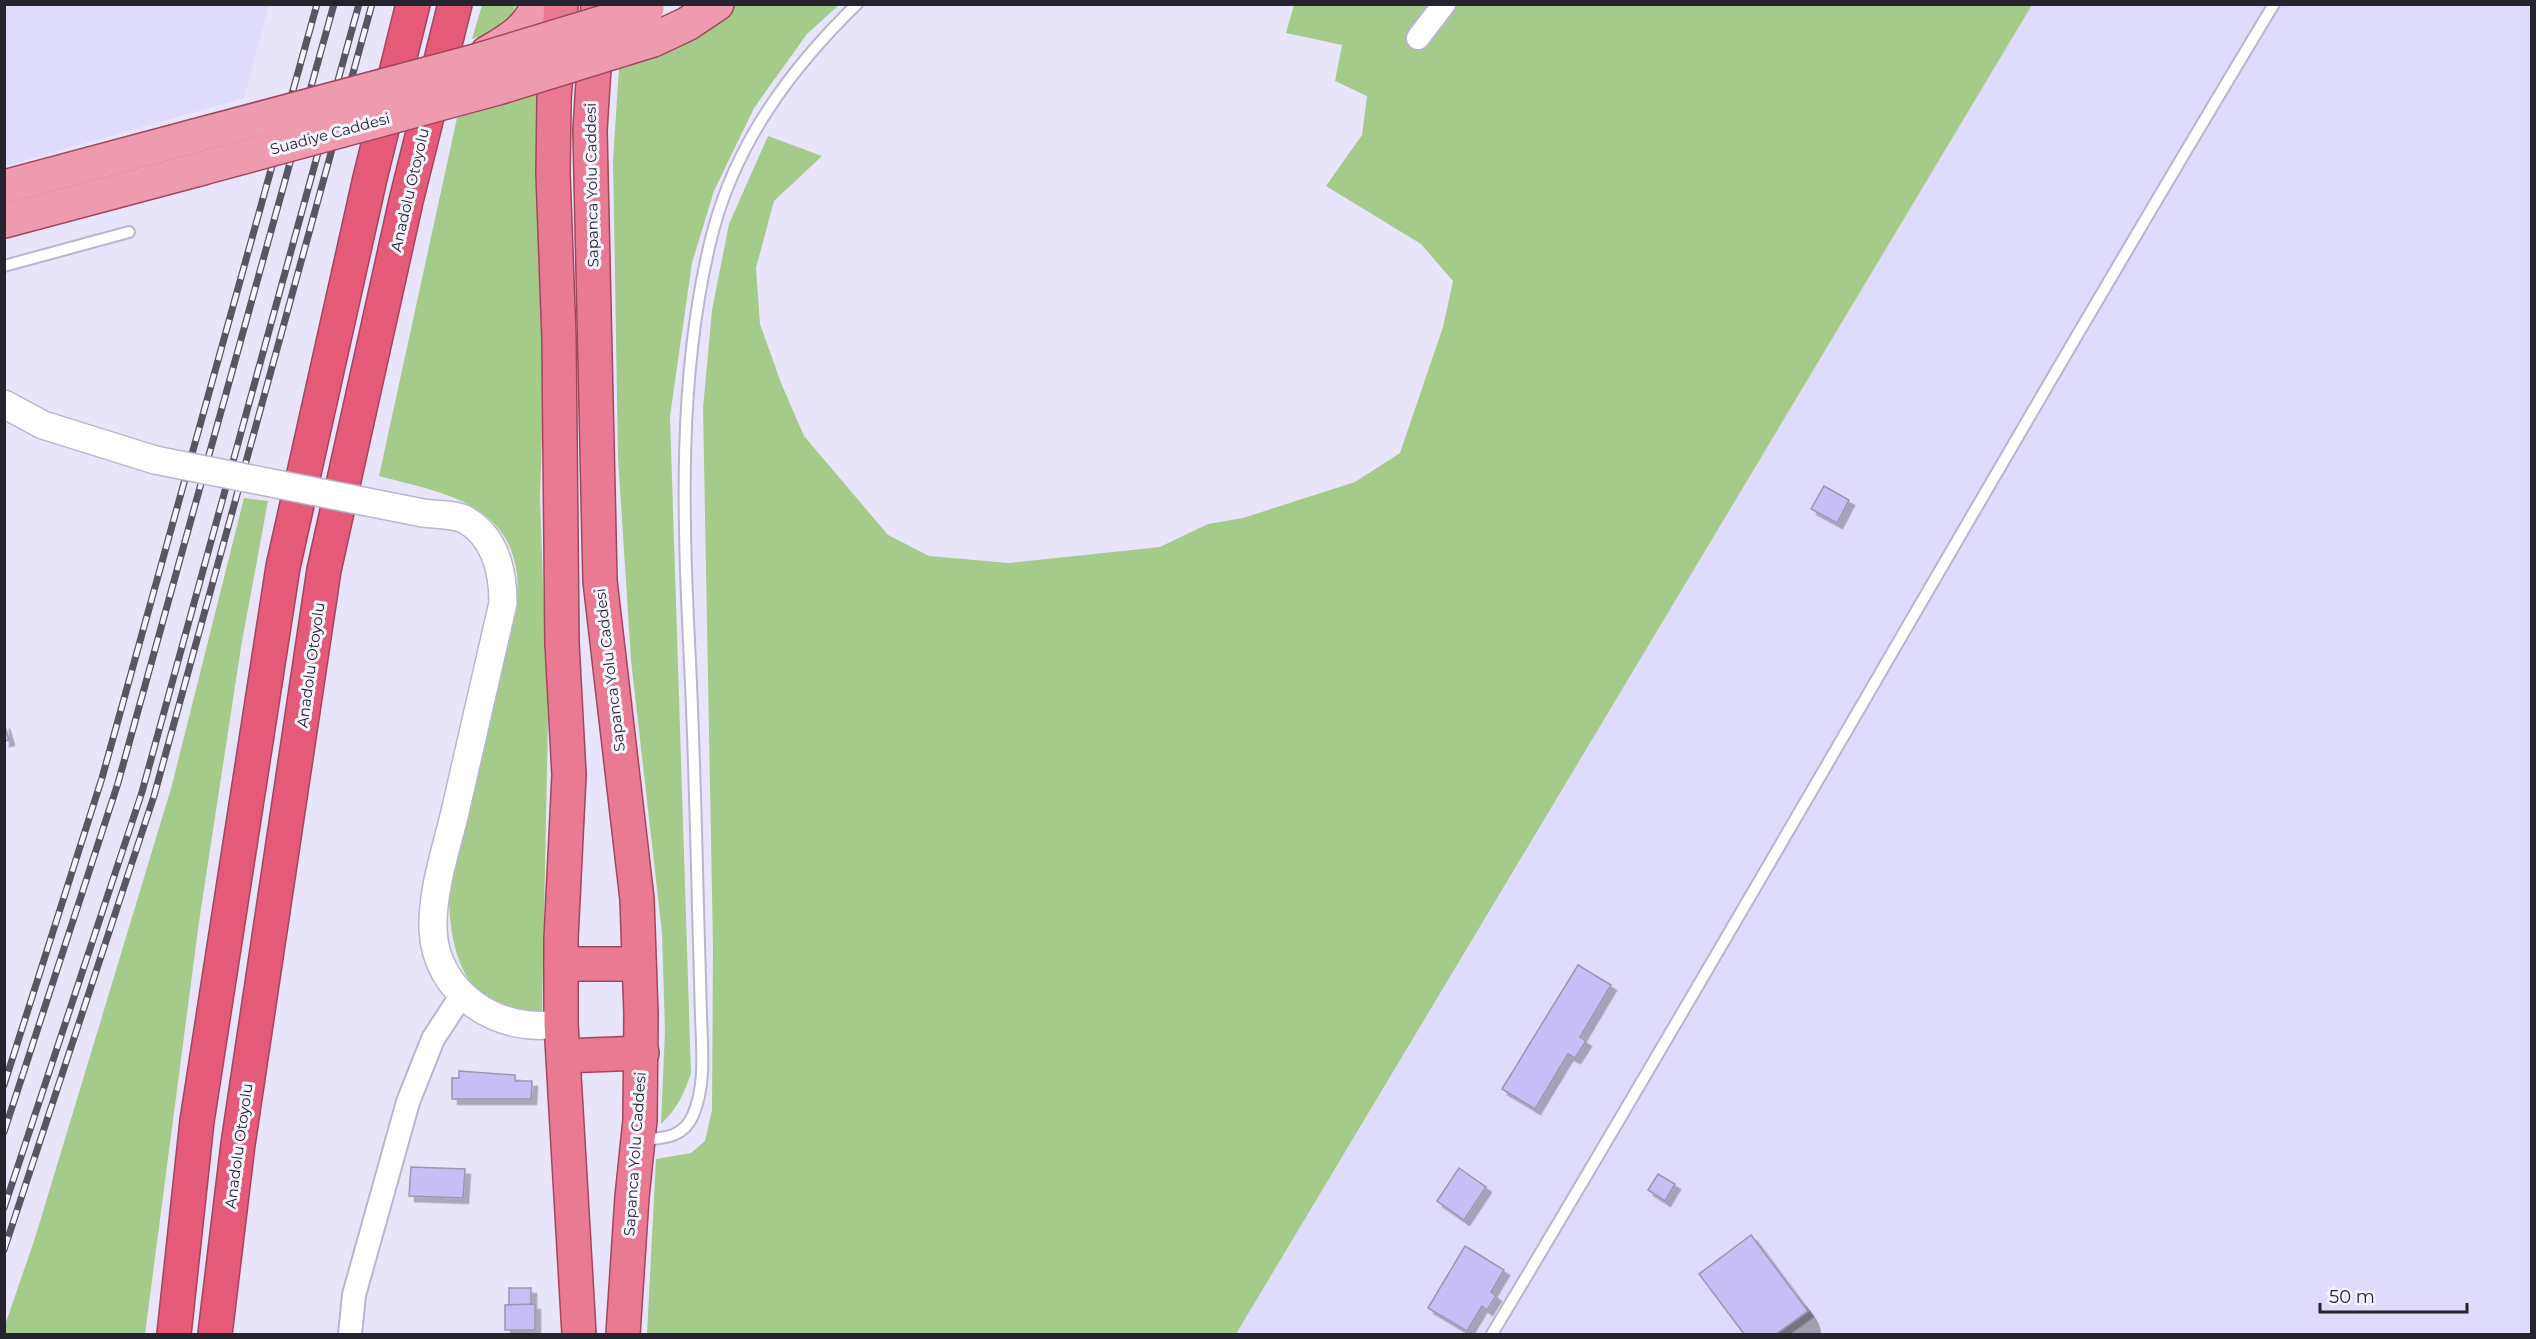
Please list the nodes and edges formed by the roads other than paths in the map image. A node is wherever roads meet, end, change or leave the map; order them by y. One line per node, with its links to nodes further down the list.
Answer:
1 (413, 4): 25 (highway)
2 (455, 4): 26 (highway, Anadolu Otoyolu)
3 (538, 4): 12 (main road)
4 (561, 4): 18 (highway)
5 (598, 4): 19 (highway, Sapanca Yolu Caddesi)
6 (717, 4): 10 (main road)
7 (857, 4): 24 (lane)
8 (1444, 4): 11 (street)
9 (2274, 4): 30 (lane)
10 (652, 18): 12 (main road, bridge); 14 (main road, Suadiye Caddesi, bridge)
11 (1418, 38)
12 (472, 62): 13 (main road, bridge)
13 (4, 187)
14 (4, 221)
15 (129, 232): 16 (lane)
16 (4, 266)
17 (4, 404): 20 (street, bridge)
18 (561, 964): 19 (highway); 21 (highway)
19 (639, 964): 22 (highway, Sapanca Yolu Caddesi)
20 (461, 996): 21 (street); 27 (street)
21 (561, 1023): 23 (highway)
22 (642, 1053): 23 (highway); 24 (highway, Sapanca Yolu Caddesi)
23 (563, 1056): 28 (highway)
24 (638, 1141): 29 (highway, Sapanca Yolu Caddesi)
25 (174, 1335)
26 (215, 1335)
27 (350, 1335)
28 (579, 1335)
29 (623, 1335)
30 (1492, 1335)

